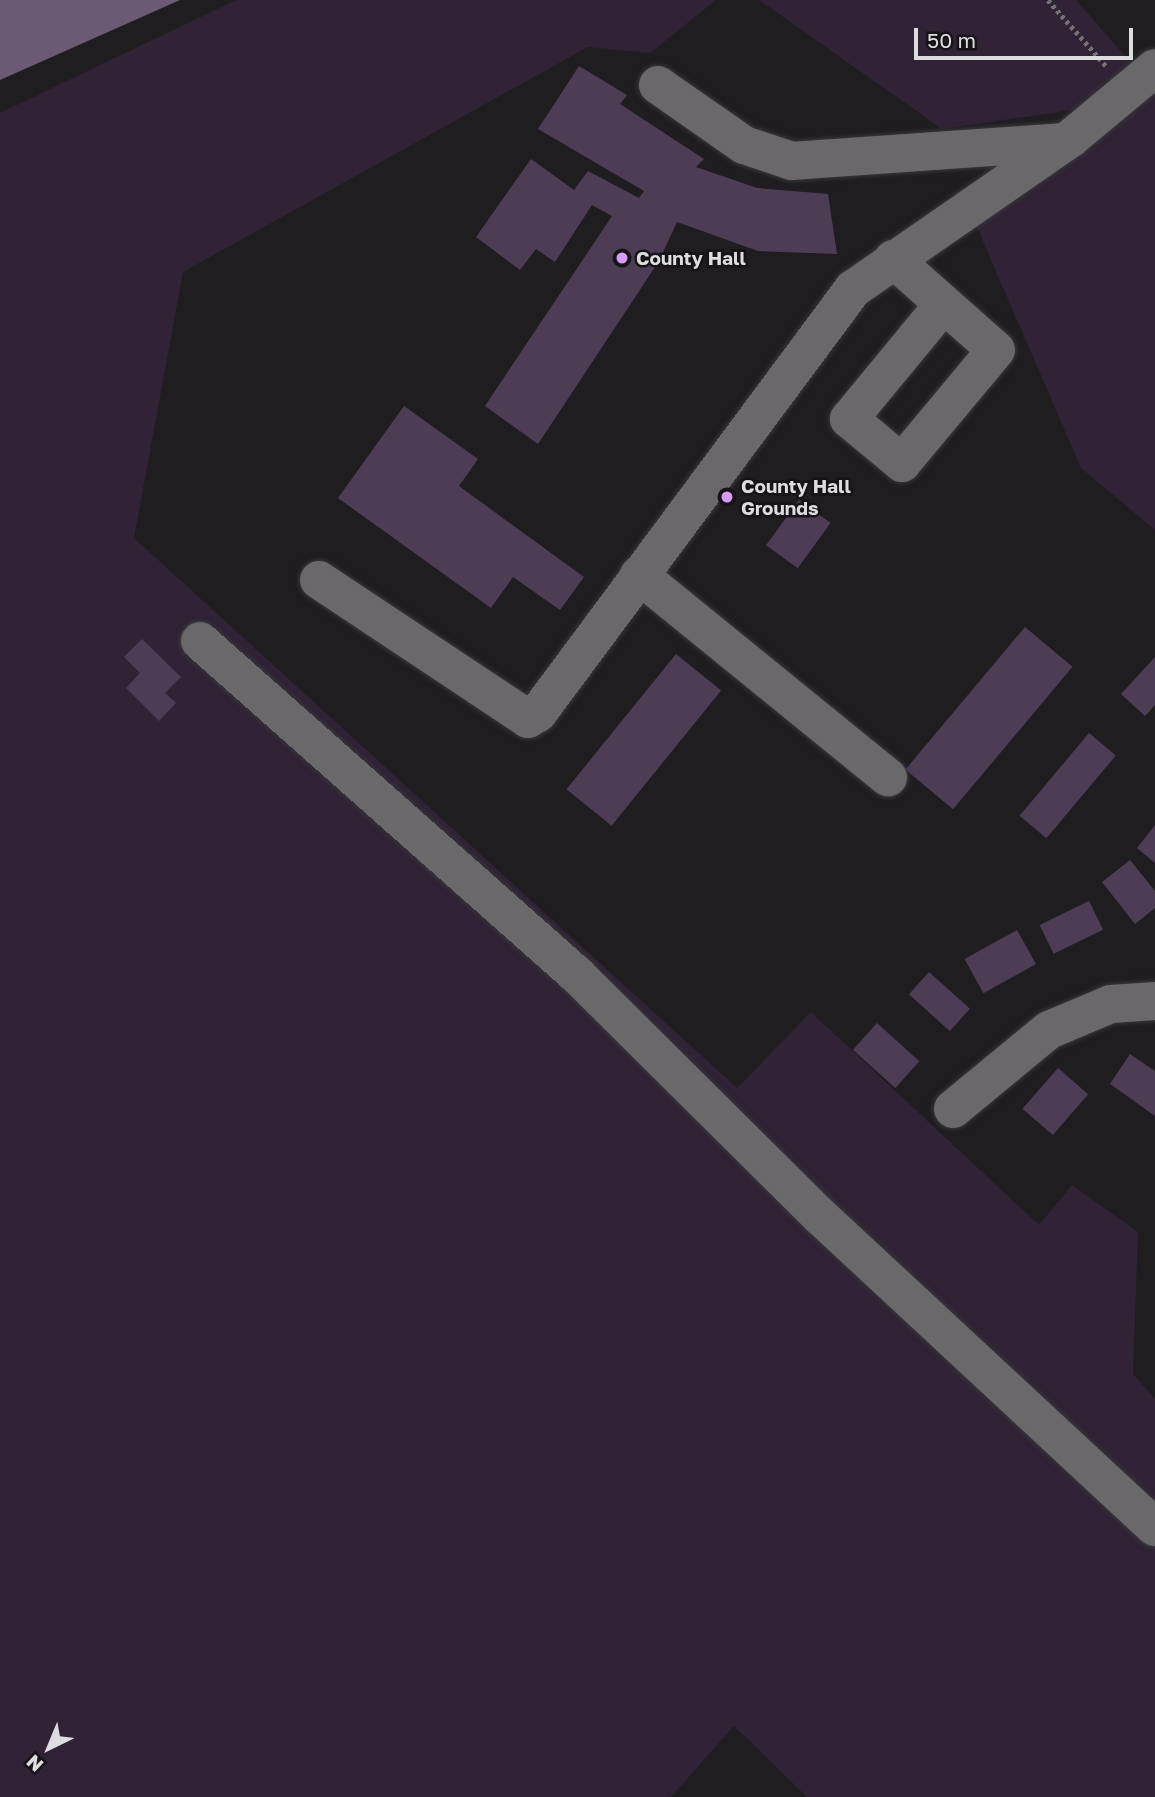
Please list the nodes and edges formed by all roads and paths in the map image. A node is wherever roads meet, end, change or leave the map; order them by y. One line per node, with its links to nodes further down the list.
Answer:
1 (1048, 0): 2 (path)
2 (1143, 80): 4 (street)
3 (658, 85): 4 (street)
4 (1066, 142): 5 (street)
5 (893, 259): 6 (street); 7 (street)
6 (943, 306)
7 (639, 575): 8 (street); 10 (street)
8 (319, 580)
9 (200, 641): 13 (street)
10 (888, 777)
11 (1155, 1001): 12 (street)
12 (953, 1109)
13 (1149, 1510)

